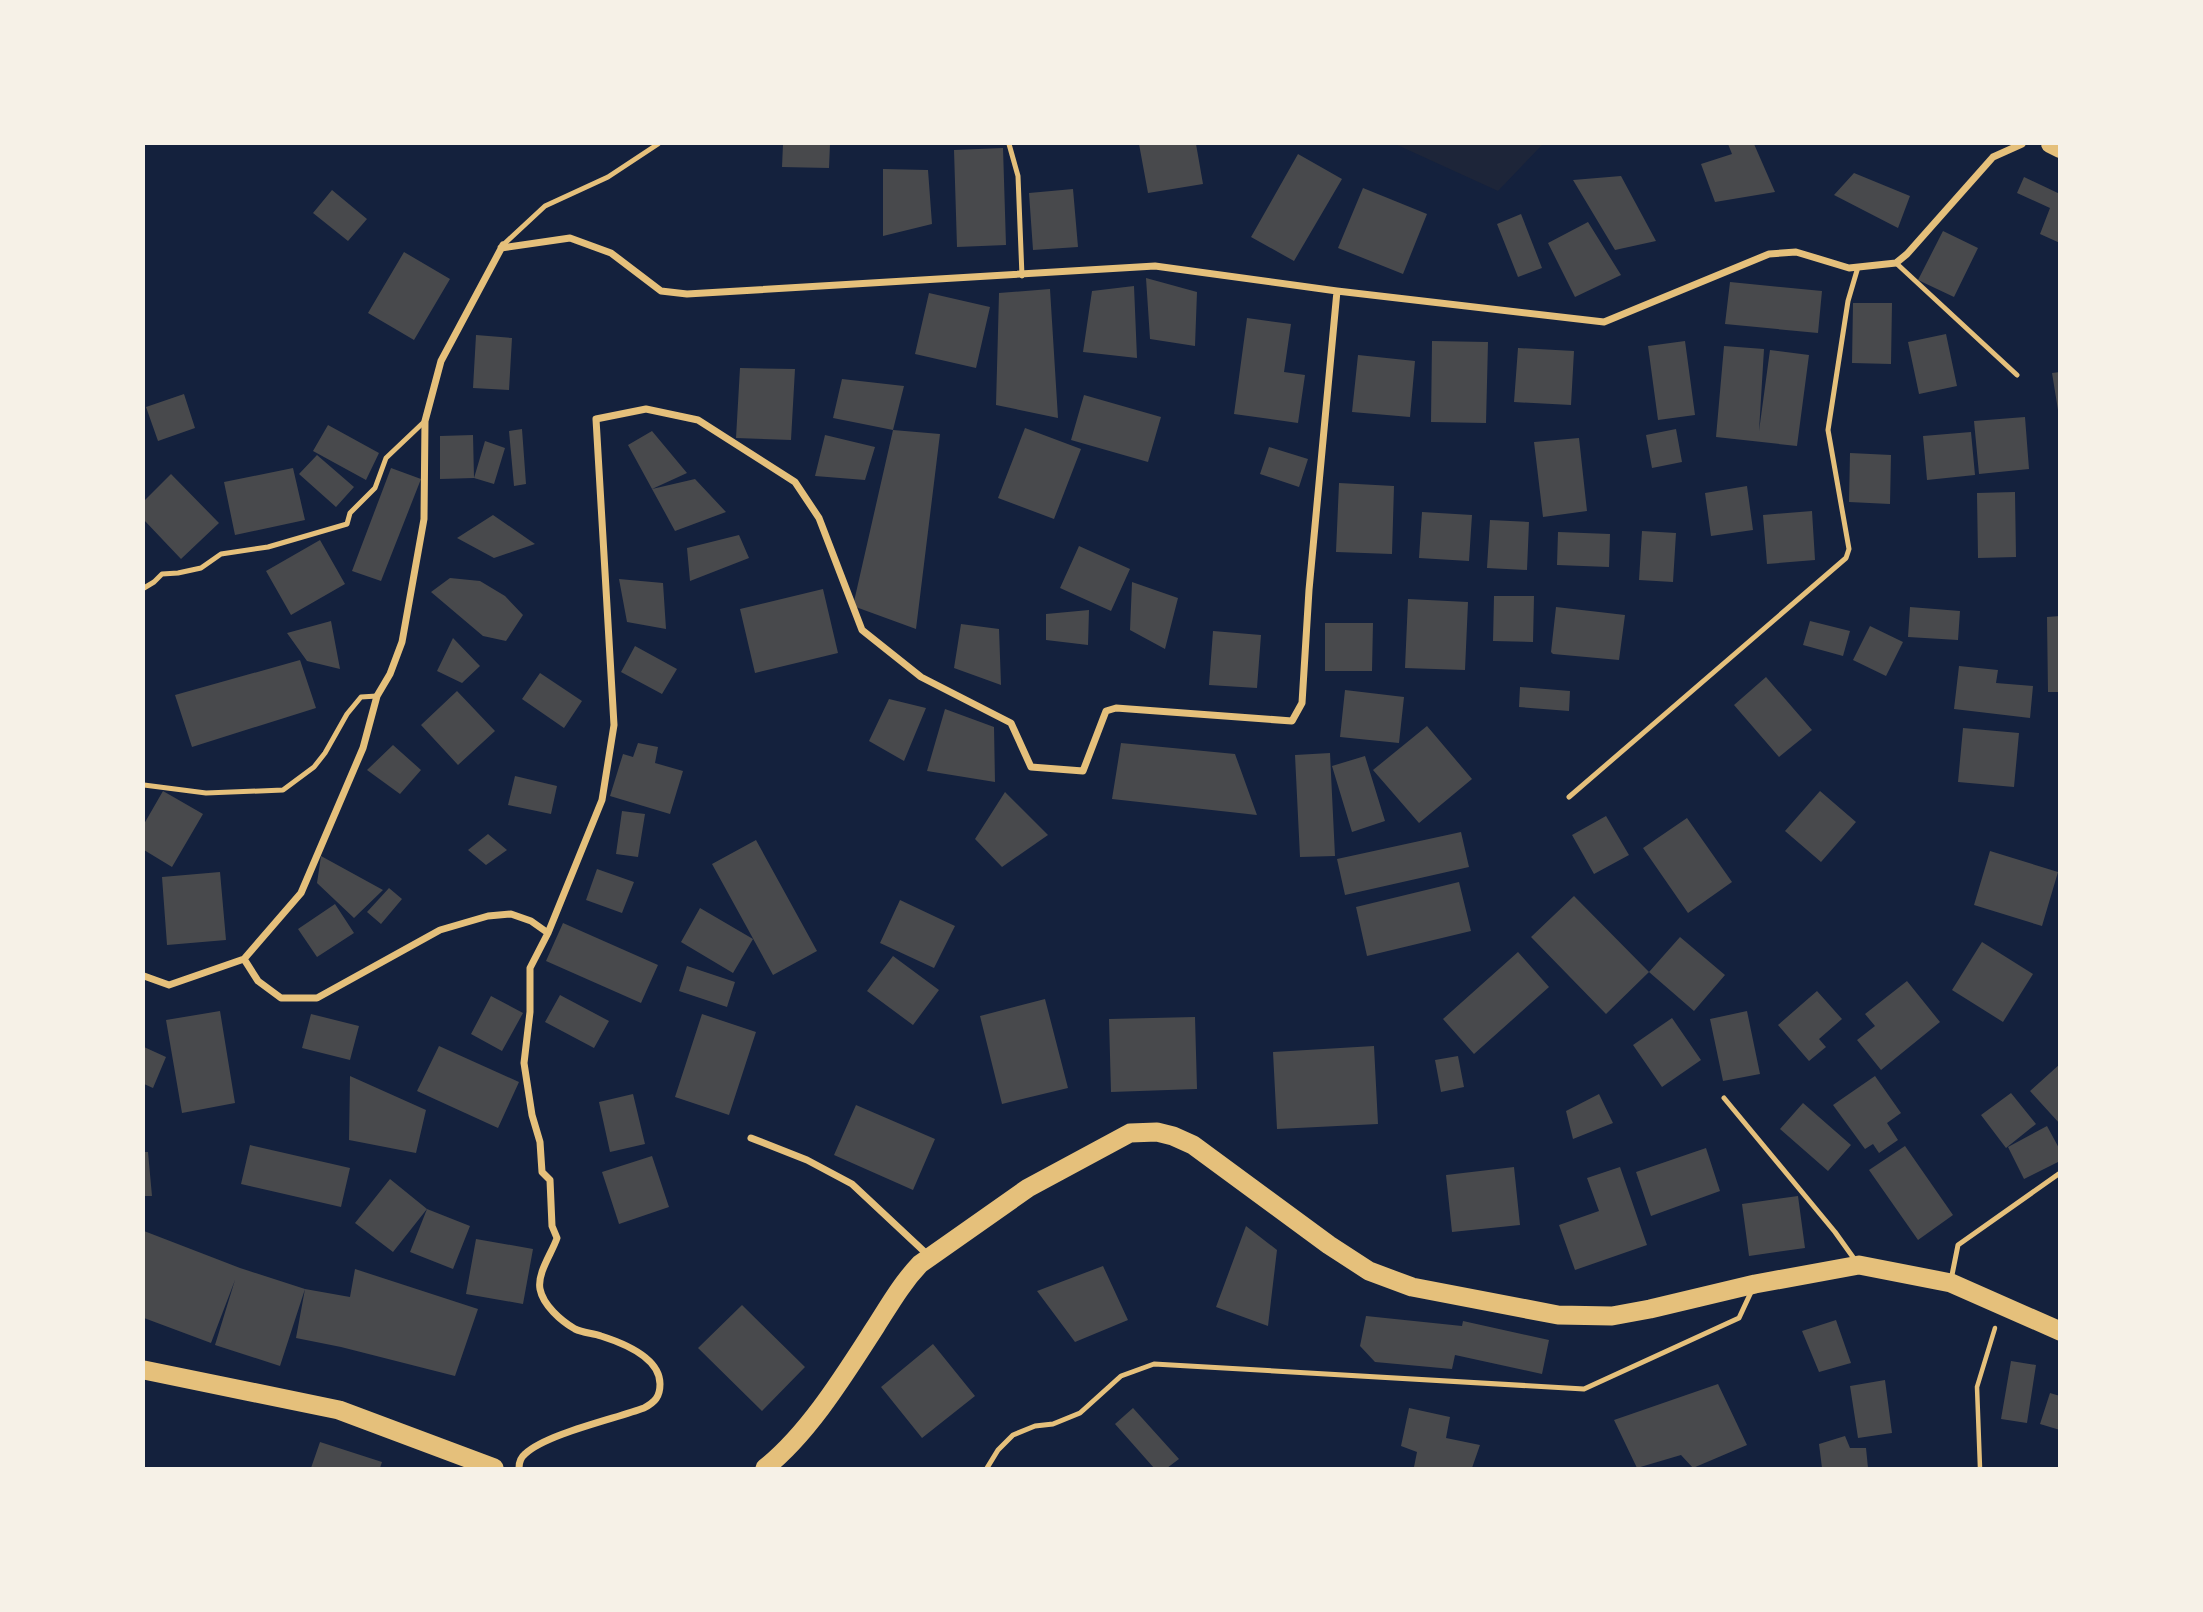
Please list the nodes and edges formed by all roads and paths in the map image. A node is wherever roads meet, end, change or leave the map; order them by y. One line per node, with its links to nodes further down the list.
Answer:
1 (659, 144): 6 (lane)
2 (1009, 144): 9 (lane)
3 (2022, 144): 7 (street)
4 (2050, 144): 5 (main road)
5 (2060, 149)
6 (502, 246): 9 (street); 12 (street)
7 (1896, 263): 8 (street); 11 (lane)
8 (1858, 267): 10 (street); 16 (lane)
9 (1022, 276): 10 (street)
10 (1337, 291): 17 (street)
11 (2017, 375)
12 (425, 421): 13 (lane); 14 (street)
13 (144, 588)
14 (377, 696): 15 (lane); 18 (street)
15 (144, 785)
16 (1569, 797)
17 (548, 933): 18 (street); 31 (street)
18 (244, 959): 19 (street)
19 (144, 976)
20 (1724, 1098): 24 (lane)
21 (751, 1138): 23 (street)
22 (2060, 1173): 25 (lane)
23 (930, 1257): 26 (highway); 32 (highway)
24 (1859, 1265): 25 (highway); 26 (highway)
25 (1951, 1283): 27 (highway)
26 (1755, 1284): 33 (lane)
27 (2002, 1307): 28 (highway); 34 (path)
28 (2060, 1331)
29 (144, 1370): 30 (highway)
30 (494, 1468)
31 (519, 1468)
32 (765, 1468)
33 (987, 1468)
34 (1980, 1468)

